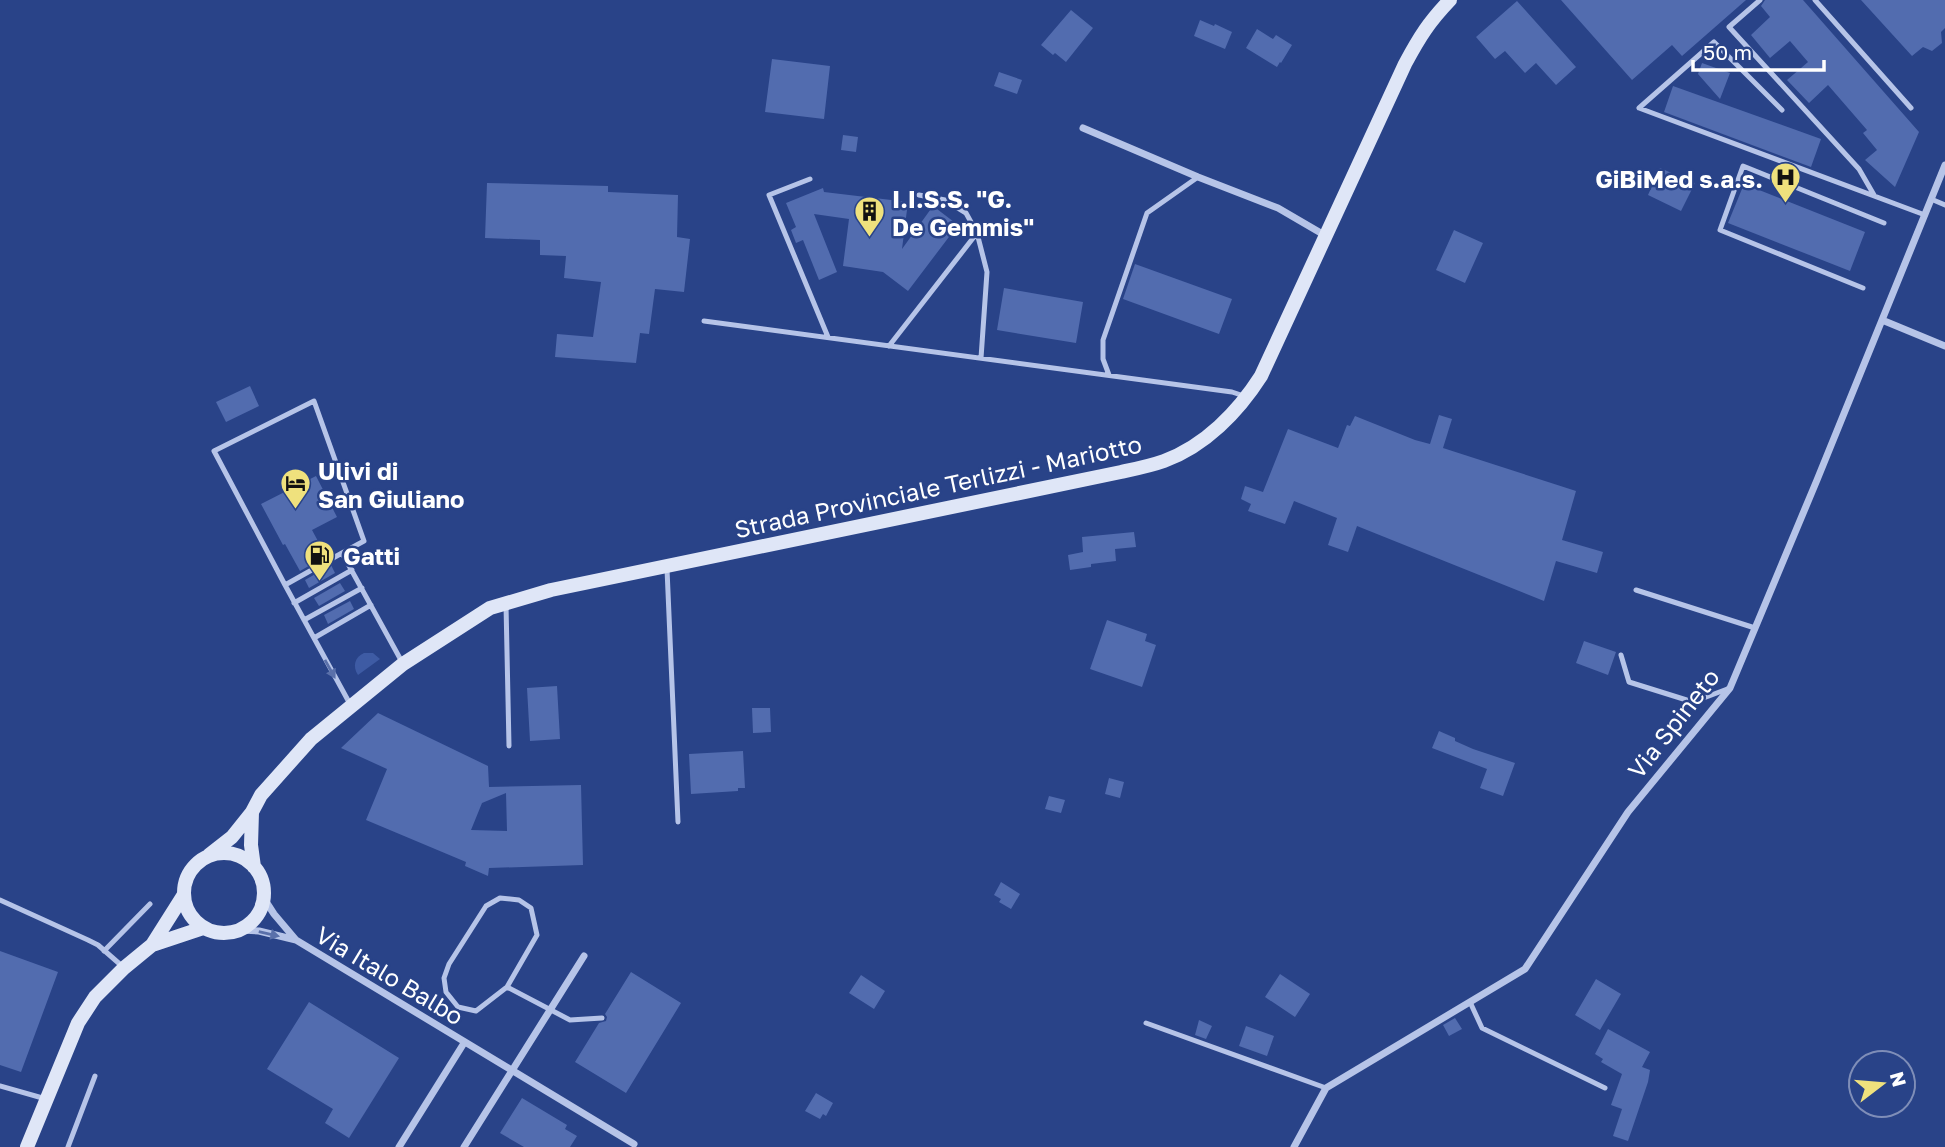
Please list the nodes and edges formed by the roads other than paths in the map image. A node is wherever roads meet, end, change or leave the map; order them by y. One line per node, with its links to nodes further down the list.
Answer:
1 (1450, 0): 17 (main road, Strada Provinciale Terlizzi - Mariotto)
2 (1760, 0): 11 (lane)
3 (1815, 0): 4 (lane)
4 (1911, 108)
5 (1782, 110): 11 (lane)
6 (1083, 128): 8 (street)
7 (1945, 165): 12 (street, Via Spineto)
8 (1198, 177): 17 (street); 25 (lane)
9 (810, 179): 21 (lane)
10 (919, 195): 16 (lane)
11 (1874, 195): 14 (lane)
12 (1931, 199): 13 (lane); 14 (street, Via Spineto)
13 (1945, 205)
14 (1925, 215): 19 (street, Via Spineto)
15 (1884, 223): 18 (lane)
16 (977, 233): 22 (lane); 24 (lane)
17 (1327, 236): 26 (main road, Strada Provinciale Terlizzi - Mariotto)
18 (1863, 288)
19 (1882, 320): 23 (street); 37 (street, Via Spineto)
20 (704, 321): 21 (lane)
21 (828, 337): 22 (lane)
22 (889, 346): 24 (lane)
23 (1945, 346)
24 (981, 358): 25 (lane)
25 (1109, 375): 26 (lane)
26 (1247, 397): 28 (main road, Strada Provinciale Terlizzi - Mariotto)
27 (342, 553): 29 (lane); 30 (lane); 30 (lane)
28 (667, 566): 33 (main road, Strada Provinciale Terlizzi - Mariotto); 45 (lane)
29 (352, 570): 31 (lane); 34 (lane)
30 (285, 585): 34 (lane)
31 (362, 588): 35 (lane); 36 (lane)
32 (1636, 590): 37 (lane)
33 (505, 602): 40 (main road, Strada Provinciale Terlizzi - Mariotto); 43 (lane)
34 (295, 603): 36 (lane)
35 (371, 605): 38 (lane); 40 (lane)
36 (304, 620): 38 (lane)
37 (1755, 628): 41 (street, Via Spineto)
38 (314, 638): 42 (lane, one-way to 42)
39 (1621, 655): 41 (lane)
40 (403, 664): 42 (main road, Strada Provinciale Terlizzi - Mariotto)
41 (1730, 688): 60 (street, Via Spineto)
42 (351, 706): 44 (main road, Strada Provinciale Terlizzi - Mariotto)
43 (509, 746)
44 (252, 812): 46 (main road, Strada Provinciale Terlizzi - Mariotto); 47 (main road)
45 (678, 822)
46 (209, 855): 47 (main road); 48 (main road, Strada Provinciale Terlizzi - Mariotto)
47 (254, 867): 49 (main road)
48 (183, 896): 52 (main road); 55 (main road, Strada Provinciale Terlizzi - Mariotto)
49 (263, 897): 53 (main road); 54 (street)
50 (0, 900): 56 (lane)
51 (150, 904): 56 (lane)
52 (203, 928): 53 (main road, Strada Provinciale Terlizzi - Mariotto); 55 (main road, Strada Provinciale Terlizzi - Mariotto)
53 (241, 930): 54 (street, one-way to 54)
54 (296, 940): 64 (street, Via Italo Balbo)
55 (152, 945): 58 (main road, Strada Provinciale Terlizzi - Mariotto)
56 (104, 951): 58 (lane)
57 (584, 956): 61 (street)
58 (124, 968): 70 (main road, Strada Provinciale Terlizzi - Mariotto)
59 (506, 987): 59 (lane); 61 (lane)
60 (1470, 1002): 68 (street, Via Spineto); 69 (lane)
61 (551, 1009): 62 (lane); 65 (street)
62 (602, 1018)
63 (1146, 1023): 68 (lane)
64 (464, 1043): 65 (street, Via Italo Balbo); 74 (street, Via Italo Balbo)
65 (512, 1072): 71 (street, Via Italo Balbo); 75 (street)
66 (95, 1076): 73 (lane)
67 (0, 1086): 70 (lane)
68 (1326, 1088): 76 (street)
69 (1605, 1088)
70 (46, 1100): 72 (main road, Strada Provinciale Terlizzi - Mariotto)
71 (634, 1144)
72 (27, 1147)
73 (68, 1147)
74 (399, 1147)
75 (464, 1147)
76 (1294, 1147)

